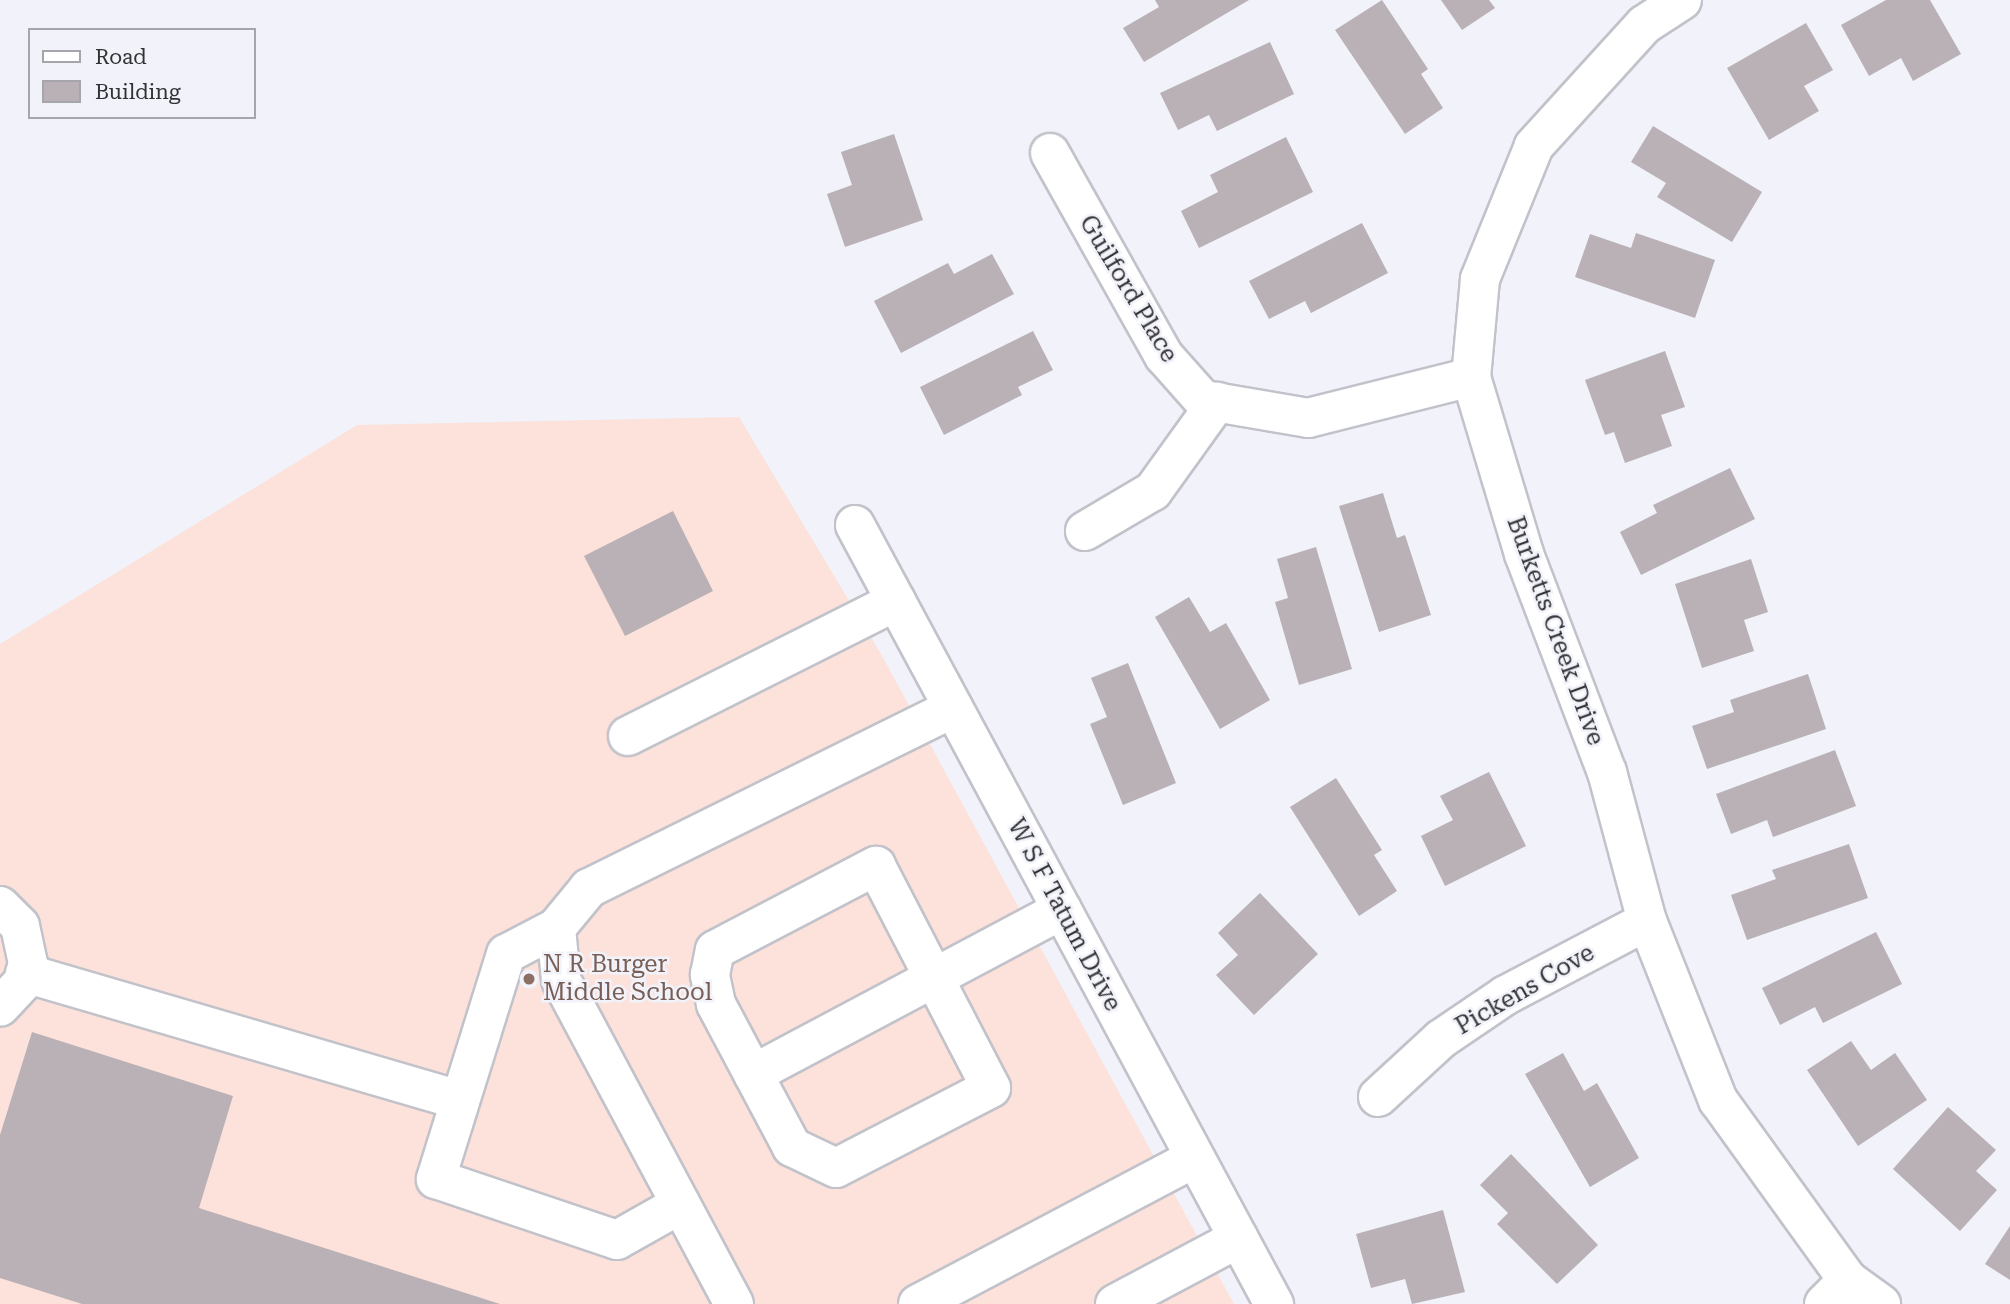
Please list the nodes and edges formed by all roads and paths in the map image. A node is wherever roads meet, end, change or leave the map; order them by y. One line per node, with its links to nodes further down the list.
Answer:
1 (1682, 0): 3 (street, Burketts Creek Drive)
2 (1050, 153): 4 (street, Guilford Place)
3 (1471, 377): 4 (street, Guilford Place); 12 (street, Burketts Creek Drive)
4 (1217, 402): 6 (street)
5 (855, 525): 7 (street, W S F Tatum Drive)
6 (1085, 531)
7 (896, 600): 8 (street, W S F Tatum Drive); 9 (street)
8 (953, 708): 11 (street, W S F Tatum Drive); 13 (street)
9 (628, 736)
10 (0, 906): 14 (street)
11 (1062, 910): 15 (street); 20 (street, W S F Tatum Drive)
12 (1647, 921): 18 (street, Pickens Cove); 23 (street, Burketts Creek Drive)
13 (556, 928): 19 (street); 21 (street)
14 (26, 973): 16 (street); 19 (street)
15 (934, 978): 17 (street); 17 (street); 17 (street)
16 (0, 1007)
17 (753, 1074)
18 (1378, 1097)
19 (460, 1100): 21 (street)
20 (1195, 1158): 22 (street, W S F Tatum Drive); 25 (street)
21 (681, 1204): 24 (street)
22 (1239, 1238): 26 (street); 27 (street, W S F Tatum Drive)
23 (1836, 1292): 28 (street, Burketts Creek Drive)
24 (734, 1304)
25 (918, 1304)
26 (1115, 1304)
27 (1274, 1304)
28 (1881, 1304)

